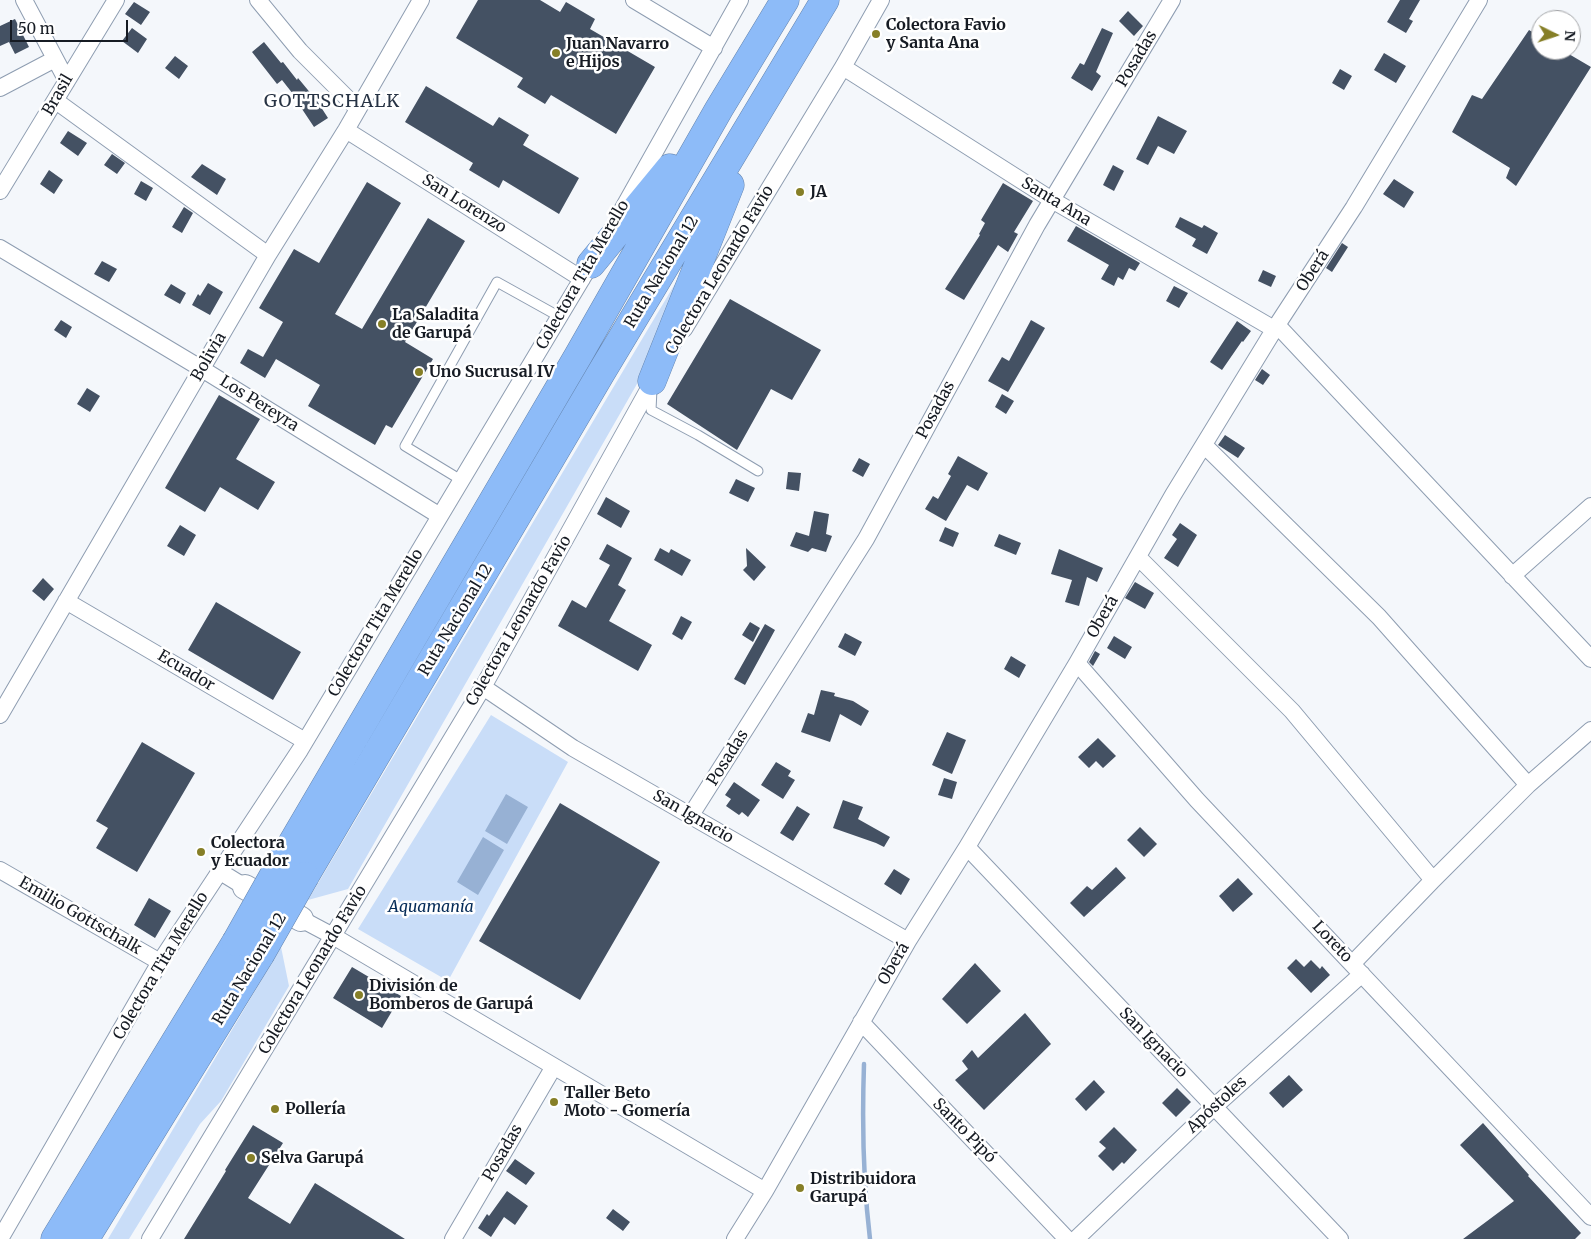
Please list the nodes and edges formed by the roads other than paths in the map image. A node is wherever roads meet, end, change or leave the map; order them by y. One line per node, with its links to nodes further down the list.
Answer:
1 (24, 0): 13 (street)
2 (116, 0): 15 (street, Brasil)
3 (258, 0): 18 (street)
4 (421, 0): 18 (street, Bolivia)
5 (634, 0): 12 (street)
6 (740, 0): 12 (street, Colectora Tita Merello)
7 (786, 0): 19 (highway, Ruta Nacional 12)
8 (825, 0): 20 (highway, Ruta Nacional 12)
9 (881, 0): 14 (street, Colectora Leonardo Favio)
10 (1172, 0): 23 (street, Posadas)
11 (1479, 0): 28 (street, Oberá)
12 (714, 48): 26 (street, Colectora Tita Merello)
13 (55, 59): 15 (street); 16 (street)
14 (843, 67): 23 (street, Santa Ana); 30 (street, Colectora Leonardo Favio)
15 (67, 81): 17 (street, Brasil)
16 (0, 88)
17 (56, 101): 22 (street, Brasil); 25 (street)
18 (358, 109): 21 (street, Bolivia)
19 (719, 109): 26 (highway); 63 (highway, Ruta Nacional 12, bridge)
20 (758, 112): 30 (highway); 64 (highway, Ruta Nacional 12, bridge)
21 (346, 130): 25 (street, Bolivia); 26 (street, San Lorenzo)
22 (0, 191)
23 (1052, 200): 28 (street, Santa Ana); 46 (street, Posadas)
24 (0, 248): 29 (street, Los Pereyra)
25 (268, 255): 29 (street, Bolivia)
26 (586, 272): 27 (street, Colectora Tita Merello)
27 (560, 317): 33 (street, Colectora Tita Merello); 33 (lane)
28 (1276, 327): 31 (street, Oberá); 37 (street, Santa Ana)
29 (202, 369): 35 (street, Los Pereyra); 38 (street, Bolivia)
30 (652, 381): 32 (lane); 41 (street, Colectora Leonardo Favio)
31 (1204, 444): 36 (street, Oberá); 45 (street)
32 (758, 471)
33 (461, 480): 35 (street, Colectora Tita Merello)
34 (1591, 506): 37 (street)
35 (440, 516): 44 (street, Colectora Tita Merello)
36 (1138, 557): 40 (street, Oberá); 50 (street)
37 (1512, 576): 39 (street, Santa Ana)
38 (66, 601): 42 (street, Bolivia); 44 (street, Ecuador)
39 (1591, 659)
40 (1077, 663): 47 (street, Oberá); 56 (street, Loreto)
41 (483, 687): 46 (street, San Ignacio); 53 (street, Colectora Leonardo Favio)
42 (0, 715)
43 (1591, 730): 45 (street, Apóstoles)
44 (305, 741): 49 (street, Colectora Tita Merello)
45 (1528, 785): 50 (street, Apóstoles)
46 (691, 816): 54 (street, San Ignacio)
47 (967, 847): 54 (street, Oberá); 59 (street, San Ignacio)
48 (0, 870): 55 (street, Emilio Gottschalk)
49 (219, 871): 51 (street); 55 (street, Colectora Tita Merello)
50 (1433, 880): 56 (street, Apóstoles)
51 (245, 887): 52 (street)
52 (301, 919): 53 (street)
53 (333, 936): 58 (street); 65 (street, Colectora Leonardo Favio)
54 (908, 941): 57 (street, Oberá)
55 (160, 962): 62 (street, Colectora Tita Merello)
56 (1357, 969): 59 (street, Apóstoles); 61 (street, Loreto)
57 (861, 1022): 60 (street, Oberá); 68 (street, Santo Pipó)
58 (553, 1068): 60 (street); 66 (street, Posadas)
59 (1214, 1107): 69 (street, Apóstoles); 70 (street, San Ignacio)
60 (765, 1191): 67 (street, Oberá)
61 (1591, 1217)
62 (0, 1239)
63 (55, 1239)
64 (85, 1239)
65 (150, 1239)
66 (453, 1239)
67 (735, 1239)
68 (1067, 1239)
69 (1076, 1239)
70 (1340, 1239)

